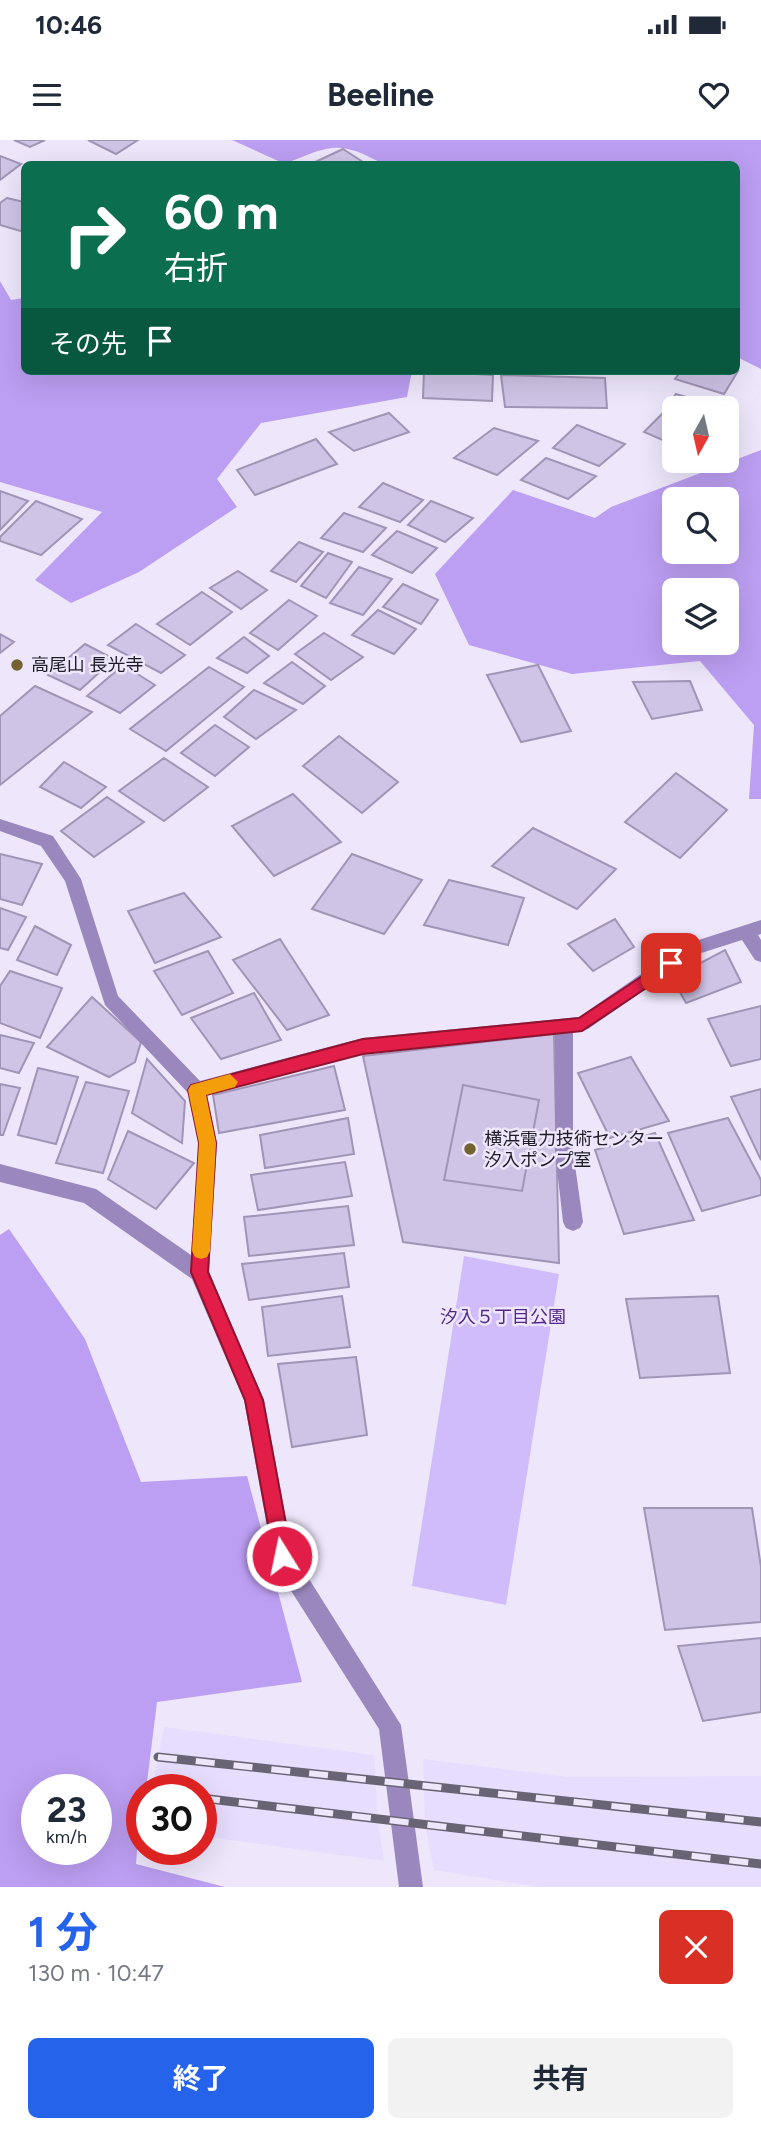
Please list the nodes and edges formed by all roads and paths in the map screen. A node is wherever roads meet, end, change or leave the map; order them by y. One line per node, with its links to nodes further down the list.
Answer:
1 (0, 825): 5 (street)
2 (754, 929): 3 (street); 4 (street)
3 (761, 955)
4 (564, 1026): 5 (street); 7 (street)
5 (197, 1090): 8 (street)
6 (0, 1173): 8 (street)
7 (573, 1222)
8 (200, 1272): 9 (street)
9 (411, 1887)

